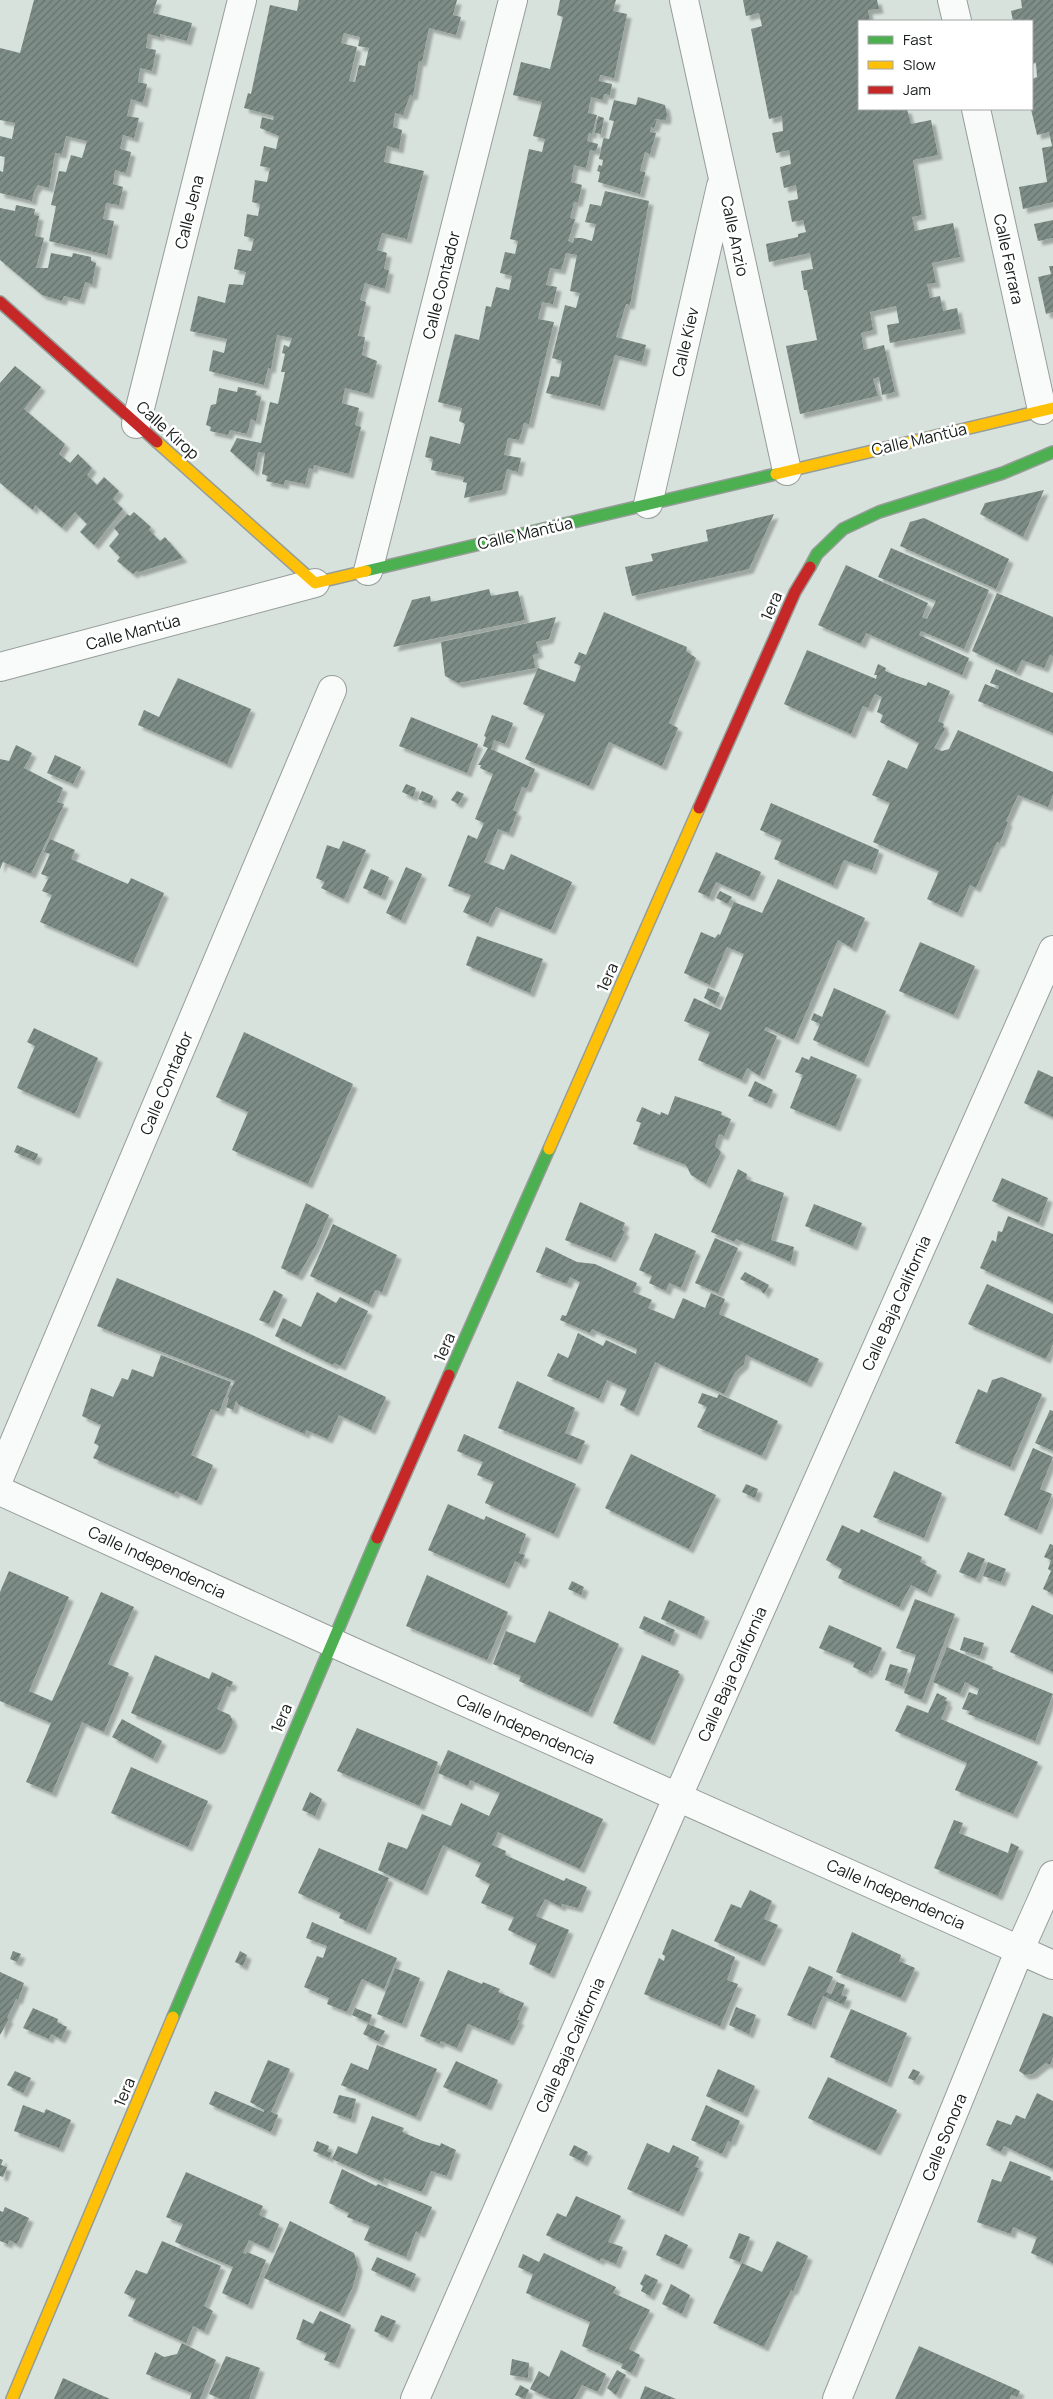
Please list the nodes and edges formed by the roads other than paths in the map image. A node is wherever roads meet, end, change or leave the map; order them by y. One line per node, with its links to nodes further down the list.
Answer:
1 (242, 0): 10 (street, Calle Jena)
2 (513, 0): 14 (street, Calle Contador)
3 (684, 0): 7 (street, Calle Anzio)
4 (952, 0): 5 (street)
5 (957, 20)
6 (976, 110): 9 (street, Calle Ferrara)
7 (723, 180): 12 (street, Calle Anzio); 13 (street, Calle Kiev)
8 (0, 302): 10 (street, Calle Kirop)
9 (1048, 409): 12 (street, Calle Mantúa)
10 (136, 424): 15 (street, Calle Kirop)
11 (1053, 452): 21 (street, 1era)
12 (787, 471): 13 (street, Calle Mantúa)
13 (648, 504): 14 (street, Calle Mantúa)
14 (368, 571): 15 (street, Calle Mantúa)
15 (315, 583): 16 (street, Calle Mantúa)
16 (0, 667)
17 (332, 690): 19 (street, Calle Contador)
18 (1053, 950): 22 (street, Calle Baja California)
19 (0, 1476)
20 (0, 1491): 21 (street, Calle Independencia)
21 (331, 1642): 22 (street, Calle Independencia); 26 (street, 1era)
22 (678, 1796): 24 (street, Calle Independencia); 27 (street, Calle Baja California)
23 (1053, 1875): 24 (street, Calle Sonora)
24 (1020, 1949): 25 (street, Calle Independencia); 28 (street, Calle Sonora)
25 (1053, 1965)
26 (12, 2399)
27 (415, 2399)
28 (837, 2399)

